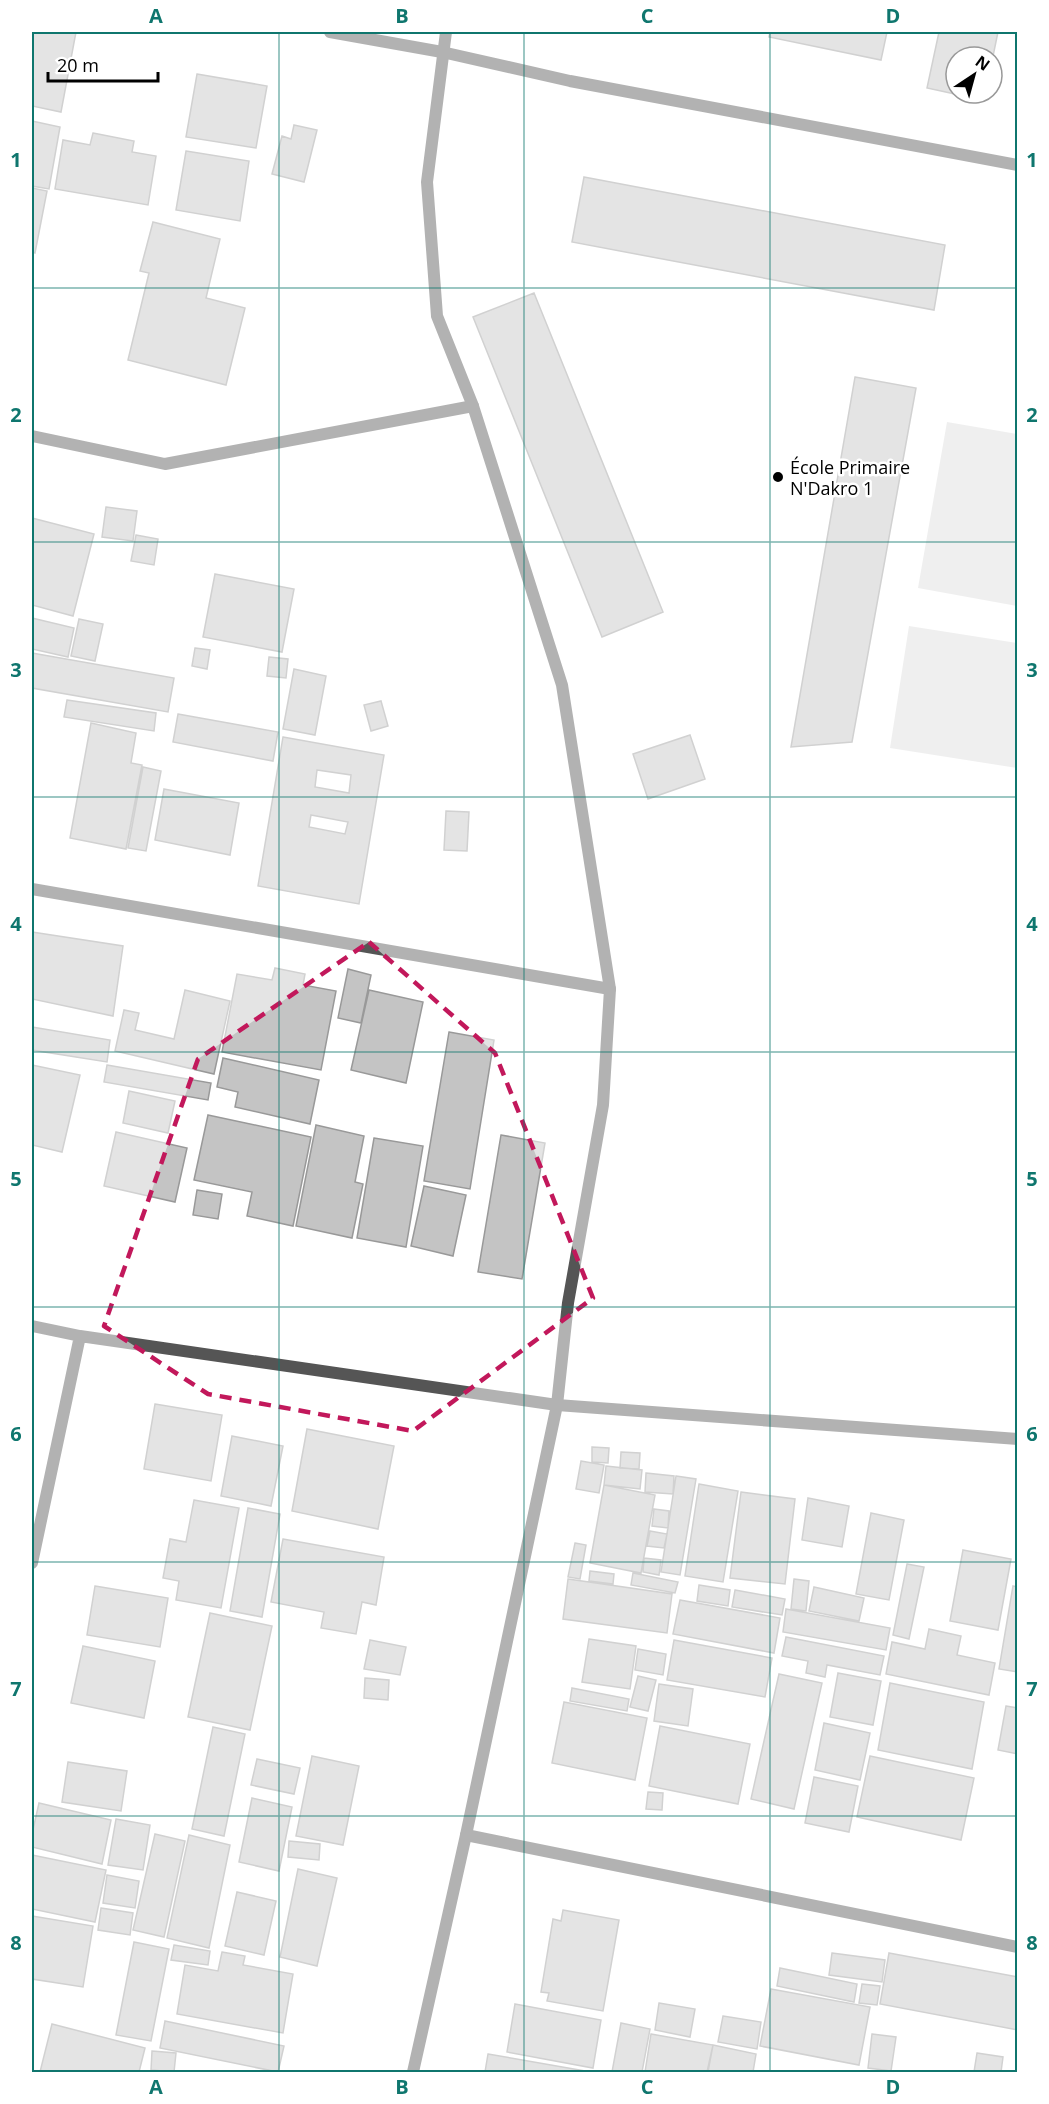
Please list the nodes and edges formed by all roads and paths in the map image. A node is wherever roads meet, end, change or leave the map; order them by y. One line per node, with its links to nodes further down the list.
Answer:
1 (330, 32): 3 (street)
2 (446, 32): 3 (street)
3 (442, 52): 4 (street); 5 (street)
4 (1017, 165)
5 (473, 406): 6 (street); 8 (street)
6 (32, 436)
7 (32, 889): 8 (street)
8 (610, 989): 11 (street)
9 (32, 1326): 10 (street)
10 (80, 1336): 11 (street); 13 (street)
11 (556, 1405): 12 (street); 14 (street)
12 (1017, 1439)
13 (32, 1563)
14 (466, 1835): 15 (street); 16 (street)
15 (1017, 1947)
16 (413, 2073)

